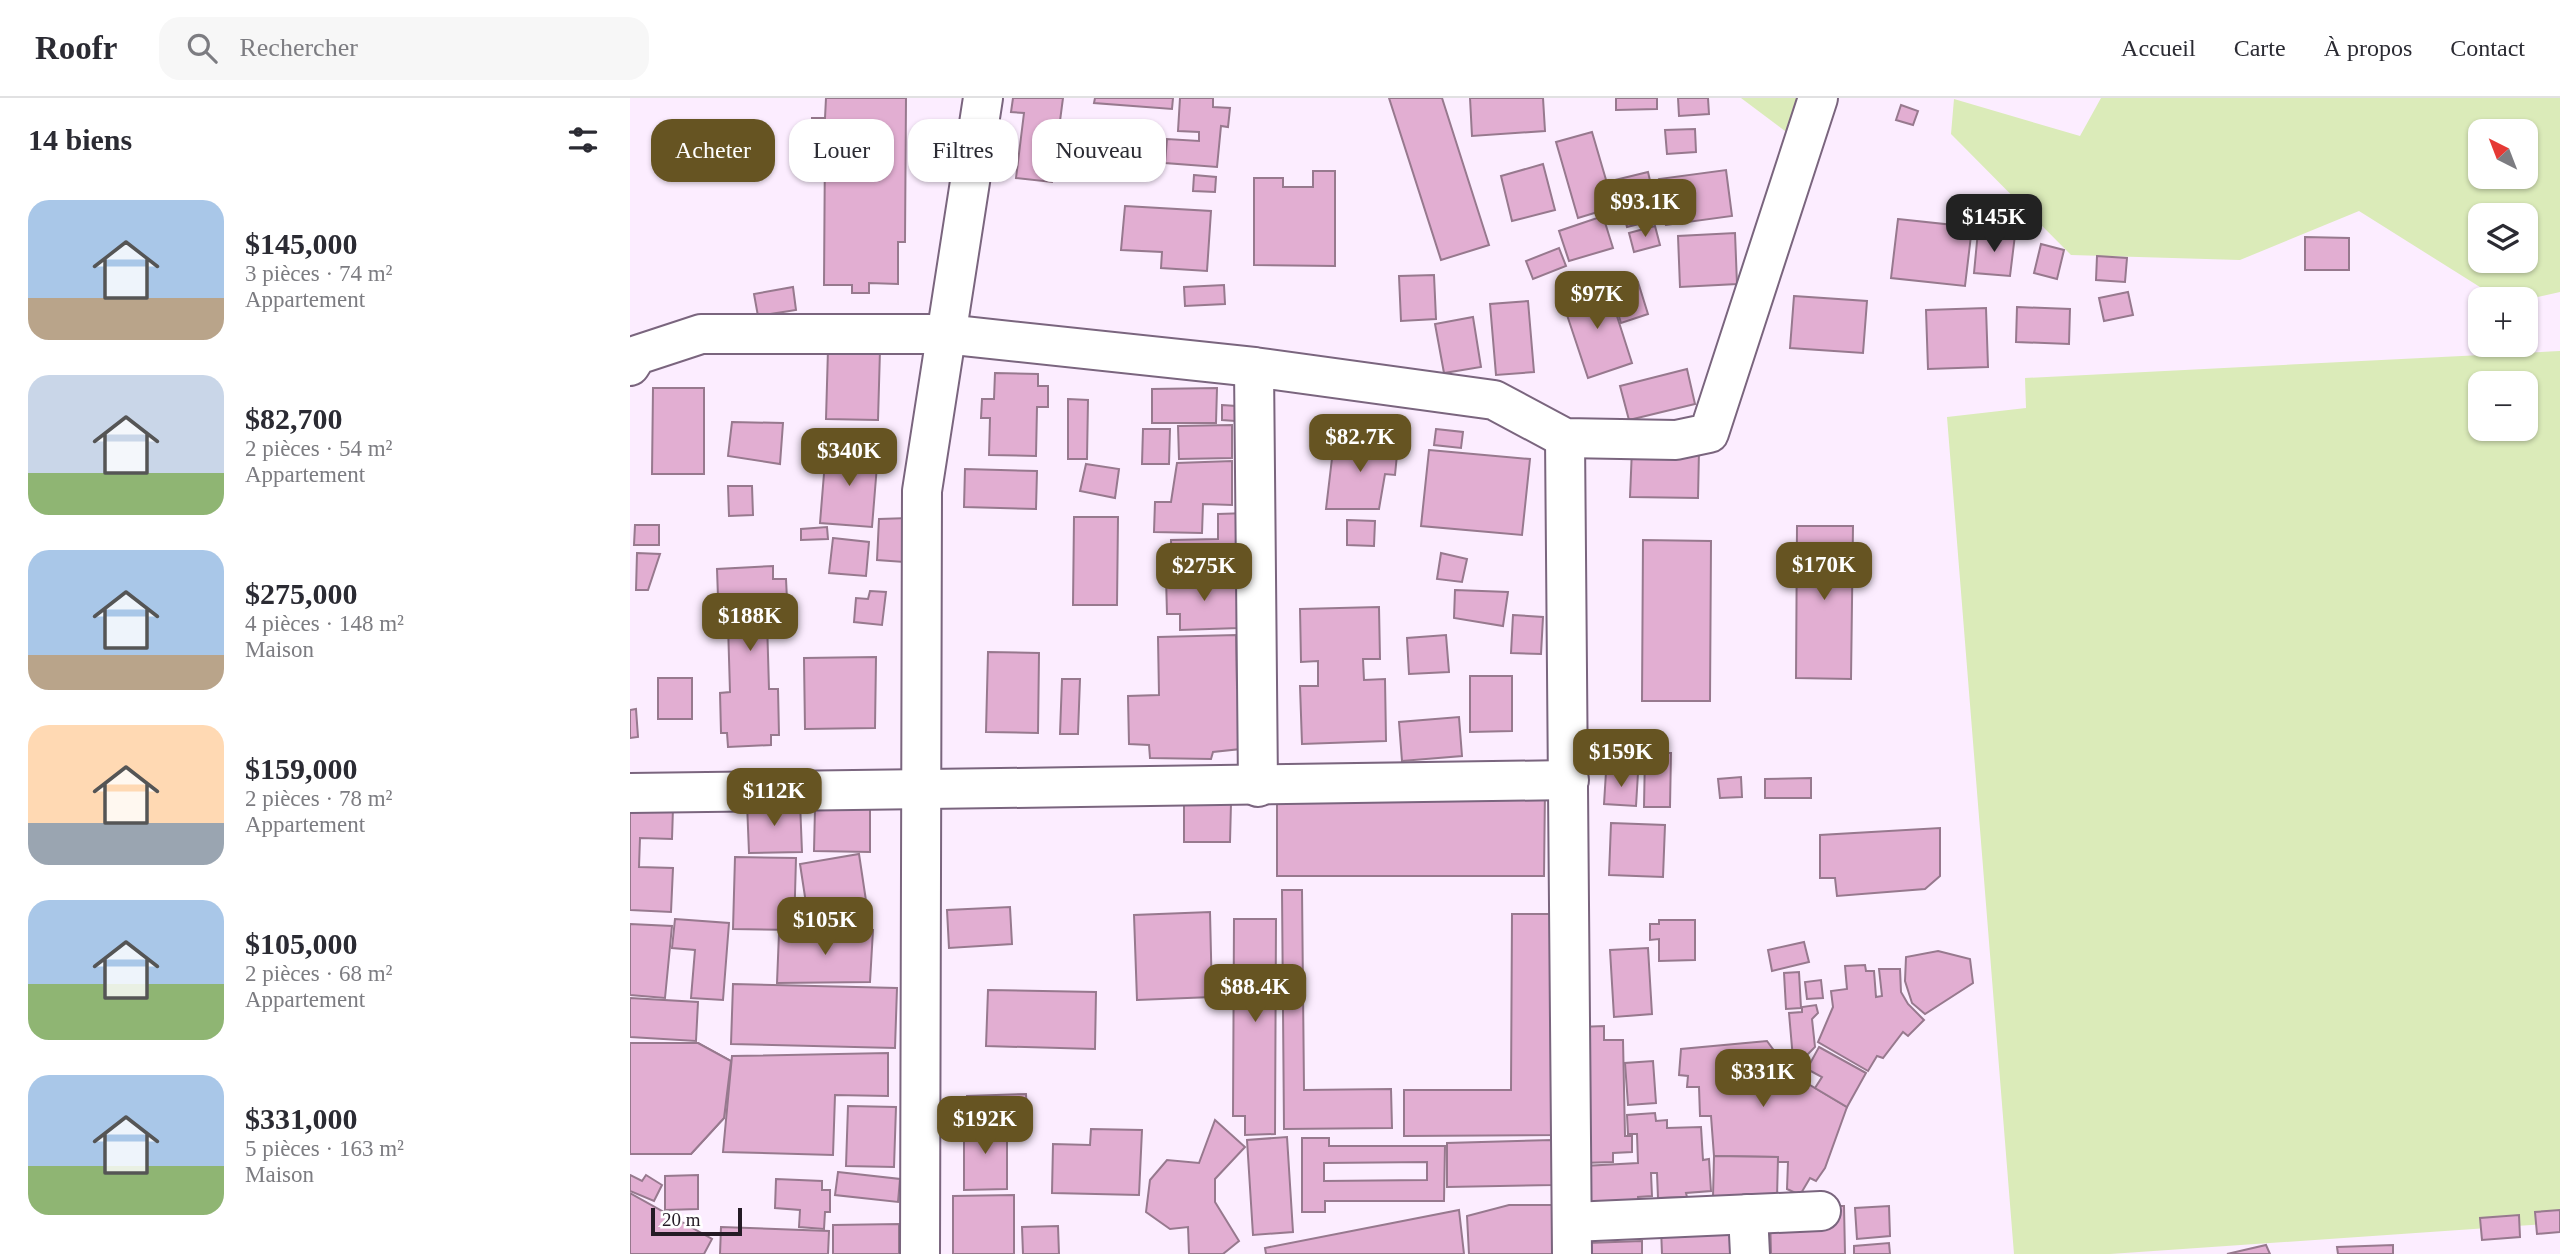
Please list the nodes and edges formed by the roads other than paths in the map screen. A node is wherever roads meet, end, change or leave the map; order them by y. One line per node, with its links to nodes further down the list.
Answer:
1 (983, 98): 3 (street)
2 (1818, 98): 6 (street)
3 (945, 334): 4 (street); 5 (street); 9 (street)
4 (630, 366)
5 (1254, 367): 6 (street); 8 (street)
6 (1565, 438): 7 (street)
7 (1569, 780): 8 (street); 13 (street)
8 (1258, 787): 9 (street)
9 (921, 788): 10 (street); 14 (street)
10 (630, 793)
11 (1821, 1211): 12 (street)
12 (1748, 1214): 13 (street); 15 (street)
13 (1572, 1238)
14 (920, 1254)
15 (1750, 1254)

